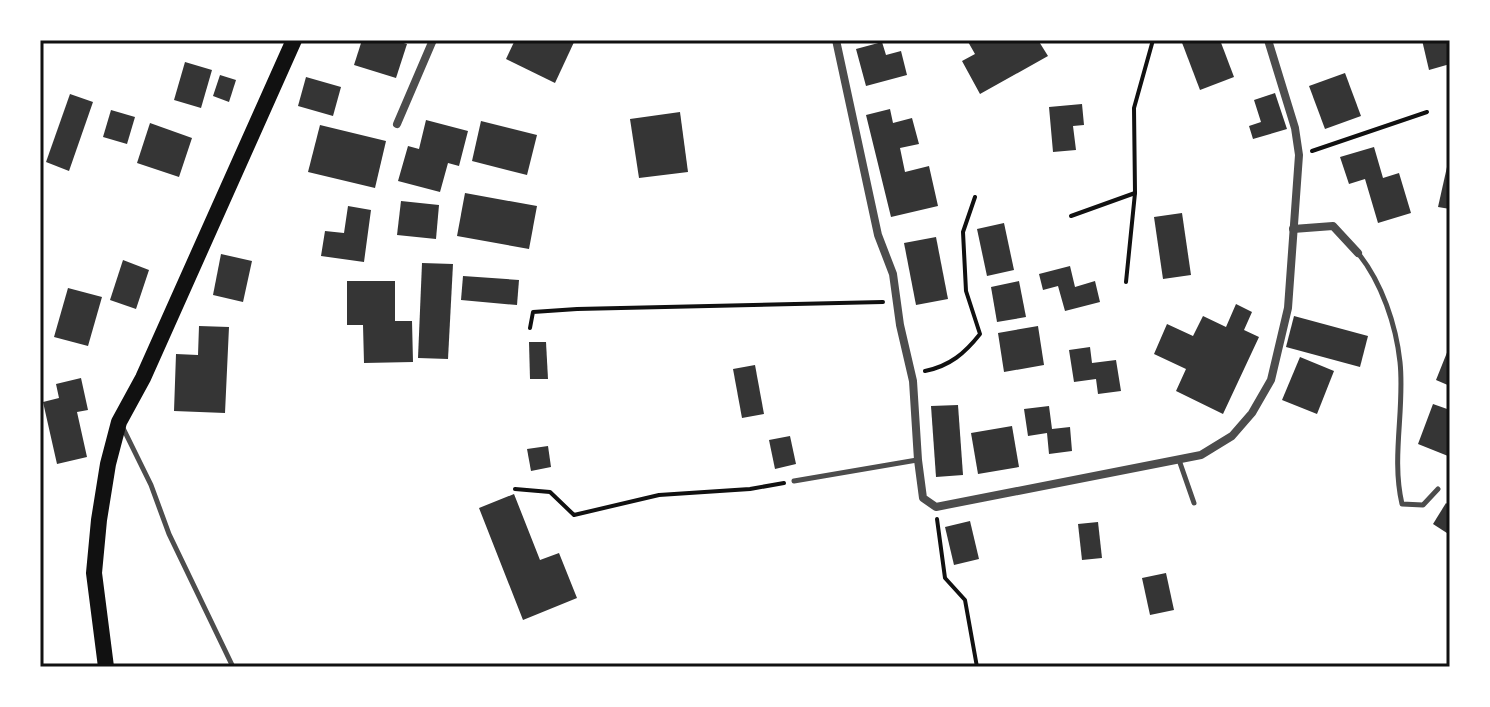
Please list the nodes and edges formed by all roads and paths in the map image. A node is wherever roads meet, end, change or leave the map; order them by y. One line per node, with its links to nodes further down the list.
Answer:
1 (294, 40): 18 (main road)
2 (433, 40): 7 (street)
3 (836, 40): 15 (street)
4 (1153, 40): 9 (path)
5 (1268, 40): 8 (street)
6 (1427, 112): 8 (path)
7 (397, 124)
8 (1299, 155): 12 (street)
9 (1135, 193): 11 (path); 14 (path)
10 (975, 197): 17 (path)
11 (1071, 216)
12 (1293, 229): 13 (street); 20 (street)
13 (1358, 253): 23 (lane)
14 (1126, 282)
15 (897, 301): 16 (path); 17 (street)
16 (530, 328)
17 (911, 373): 19 (street)
18 (119, 422): 26 (main road); 27 (lane)
19 (918, 460): 21 (lane); 25 (street)
20 (1179, 460): 24 (lane); 25 (street)
21 (794, 481): 22 (path)
22 (515, 489)
23 (1438, 489)
24 (1194, 503)
25 (936, 507): 28 (path)
26 (106, 667)
27 (233, 667)
28 (977, 667)

